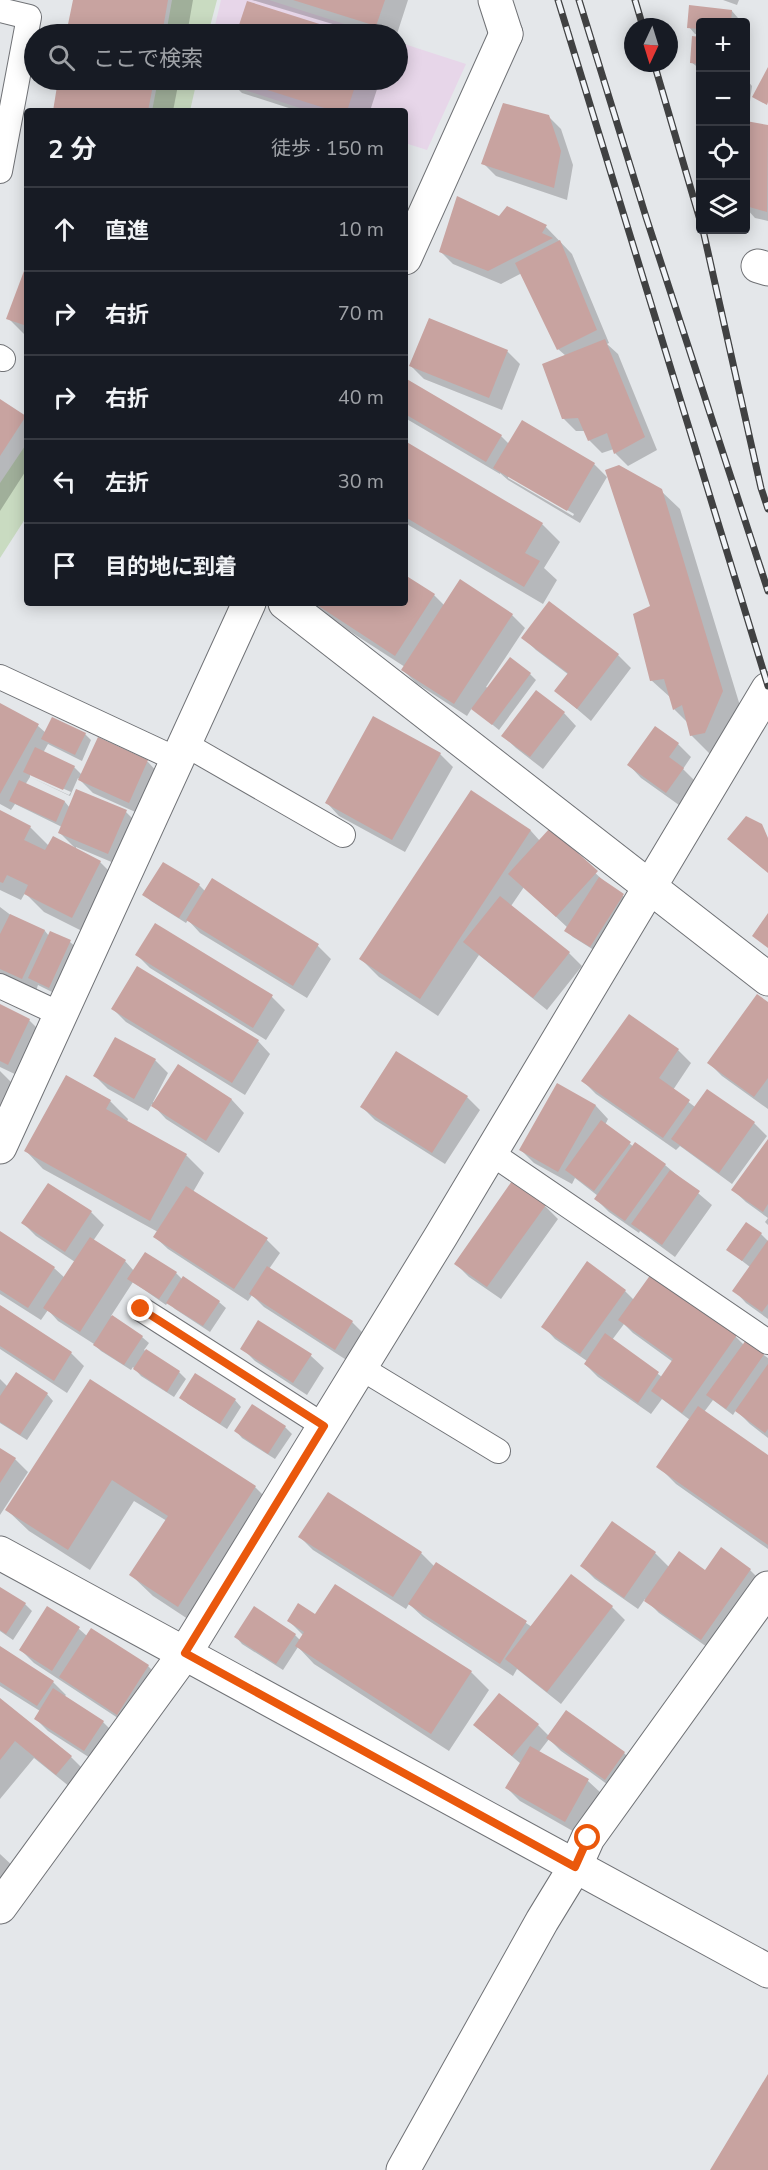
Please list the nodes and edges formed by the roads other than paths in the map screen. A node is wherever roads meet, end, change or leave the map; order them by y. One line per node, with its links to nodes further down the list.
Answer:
1 (495, 0): 6 (street)
2 (0, 10): 3 (lane)
3 (28, 24)
4 (24, 44): 5 (lane)
5 (0, 171)
6 (408, 251)
7 (248, 606): 11 (street)
8 (289, 606): 13 (street)
9 (0, 677): 11 (lane)
10 (768, 689): 13 (street)
11 (180, 751): 12 (lane); 16 (street)
12 (343, 835)
13 (650, 886): 14 (street); 18 (street)
14 (768, 980)
15 (0, 986): 16 (lane)
16 (60, 1014): 17 (street)
17 (0, 1147)
18 (491, 1153): 20 (lane); 21 (street)
19 (141, 1309): 22 (lane)
20 (768, 1342)
21 (361, 1368): 22 (street); 23 (lane)
22 (324, 1426): 26 (street)
23 (498, 1451)
24 (0, 1553): 26 (street)
25 (768, 1588): 27 (street)
26 (185, 1653): 27 (street); 28 (street)
27 (575, 1867): 29 (street); 30 (street)
28 (0, 1907)
29 (768, 1971)
30 (409, 2168)

